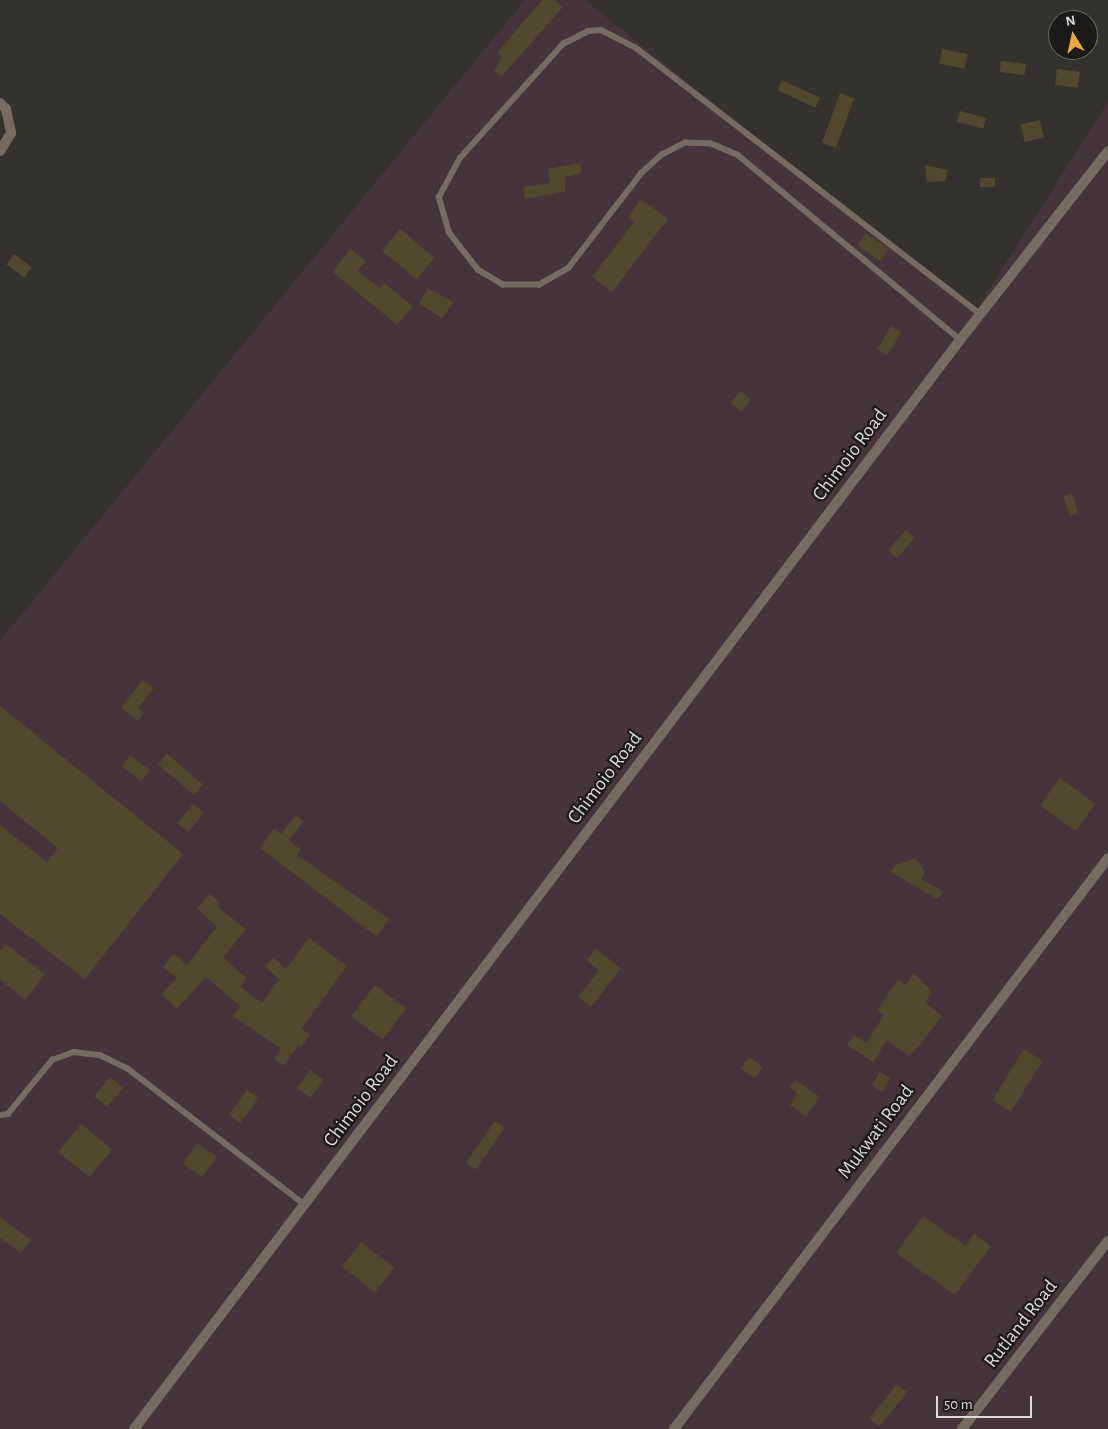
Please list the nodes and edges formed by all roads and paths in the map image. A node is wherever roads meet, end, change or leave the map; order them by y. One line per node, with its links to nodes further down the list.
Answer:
1 (0, 103): 2 (street)
2 (0, 151)
3 (1108, 151): 4 (street, Chimoio Road)
4 (982, 315): 5 (street, Chimoio Road); 5 (lane)
5 (960, 340): 8 (street, Chimoio Road)
6 (1108, 858): 11 (street, Mukwati Road)
7 (0, 1115): 8 (lane)
8 (304, 1204): 10 (street, Chimoio Road)
9 (1108, 1241): 12 (street, Rutland Road)
10 (134, 1429)
11 (674, 1429)
12 (962, 1429)

